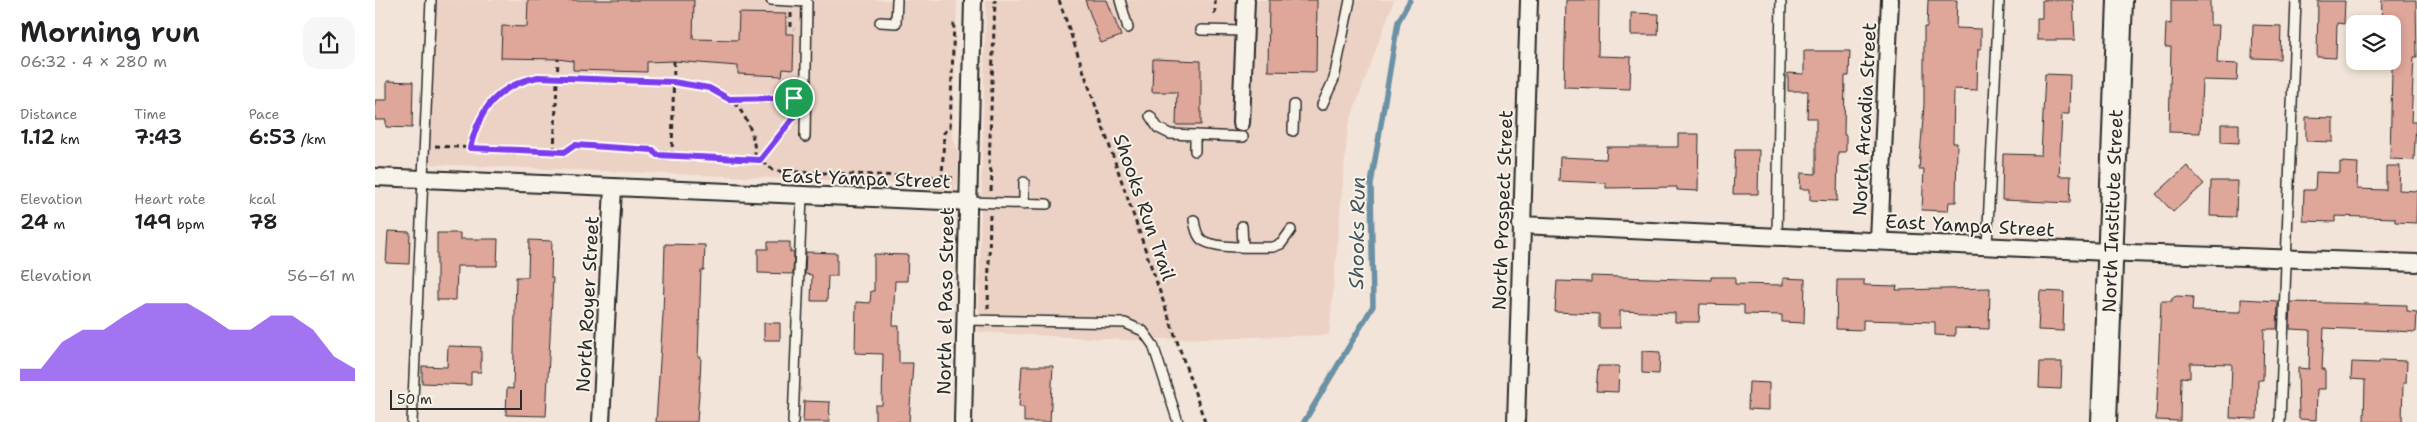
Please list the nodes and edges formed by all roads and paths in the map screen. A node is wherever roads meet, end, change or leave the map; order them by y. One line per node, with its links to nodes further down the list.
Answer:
1 (431, 0): 39 (lane)
2 (771, 0): 16 (lane)
3 (897, 0): 18 (lane)
4 (973, 0): 54 (street, North el Paso Street)
5 (995, 0): 55 (path)
6 (1059, 0): 76 (path, Shooks Run Trail)
7 (1120, 0): 19 (lane)
8 (1246, 0): 22 (street)
9 (1351, 0): 31 (lane)
10 (1529, 0): 59 (street, North Prospect Street)
11 (1781, 0): 62 (lane)
12 (1890, 0): 63 (street, North Arcadia Street)
13 (1999, 0): 65 (lane)
14 (2120, 0): 66 (street, North Institute Street)
15 (2296, 0): 67 (lane)
16 (791, 1): 20 (path); 38 (lane)
17 (954, 20): 47 (path)
18 (881, 22)
19 (1128, 28)
20 (800, 30)
21 (1201, 30): 22 (lane)
22 (1245, 31): 35 (street)
23 (558, 58): 25 (path)
24 (674, 61): 26 (path)
25 (556, 78): 26 (path); 40 (path); 41 (path)
26 (673, 82): 29 (path); 43 (path)
27 (794, 90): 28 (path)
28 (794, 98): 29 (path); 32 (path)
29 (729, 99): 44 (path)
30 (1294, 105): 36 (lane)
31 (1322, 106)
32 (794, 108)
33 (1150, 116): 37 (lane)
34 (794, 117): 45 (path)
35 (1242, 130): 37 (lane)
36 (1293, 131)
37 (1195, 135): 42 (lane)
38 (805, 136)
39 (425, 146): 40 (path); 49 (lane)
40 (470, 148): 41 (path)
41 (554, 151): 43 (path)
42 (1195, 151)
43 (672, 156): 44 (path)
44 (755, 160): 45 (path)
45 (760, 160): 47 (path)
46 (375, 177): 49 (street, East Yampa Street)
47 (942, 178): 48 (path); 51 (path)
48 (955, 178)
49 (423, 179): 52 (street, East Yampa Street); 71 (lane)
50 (1024, 182): 56 (lane)
51 (942, 187)
52 (613, 188): 53 (street, East Yampa Street); 72 (street, North Royer Street)
53 (802, 196): 54 (street, East Yampa Street); 73 (lane)
54 (967, 202): 55 (lane); 70 (street, North el Paso Street)
55 (991, 203): 56 (lane); 69 (path)
56 (1024, 204): 57 (lane)
57 (1047, 204)
58 (1194, 220): 64 (lane)
59 (1521, 225): 62 (street, East Yampa Street); 77 (street, North Prospect Street)
60 (1242, 226): 64 (lane)
61 (1291, 230): 64 (lane)
62 (1777, 236): 63 (street, East Yampa Street)
63 (1879, 240): 65 (street, East Yampa Street)
64 (1243, 246)
65 (1987, 246): 66 (street, East Yampa Street)
66 (2110, 252): 67 (street, East Yampa Street); 78 (street, North Institute Street)
67 (2287, 258): 68 (street, East Yampa Street); 79 (lane)
68 (2417, 263)
69 (988, 311)
70 (965, 320): 74 (street, North el Paso Street); 75 (lane)
71 (411, 422)
72 (601, 422)
73 (793, 422)
74 (963, 422)
75 (1178, 422)
76 (1205, 422)
77 (1516, 422)
78 (2104, 422)
79 (2280, 422)

